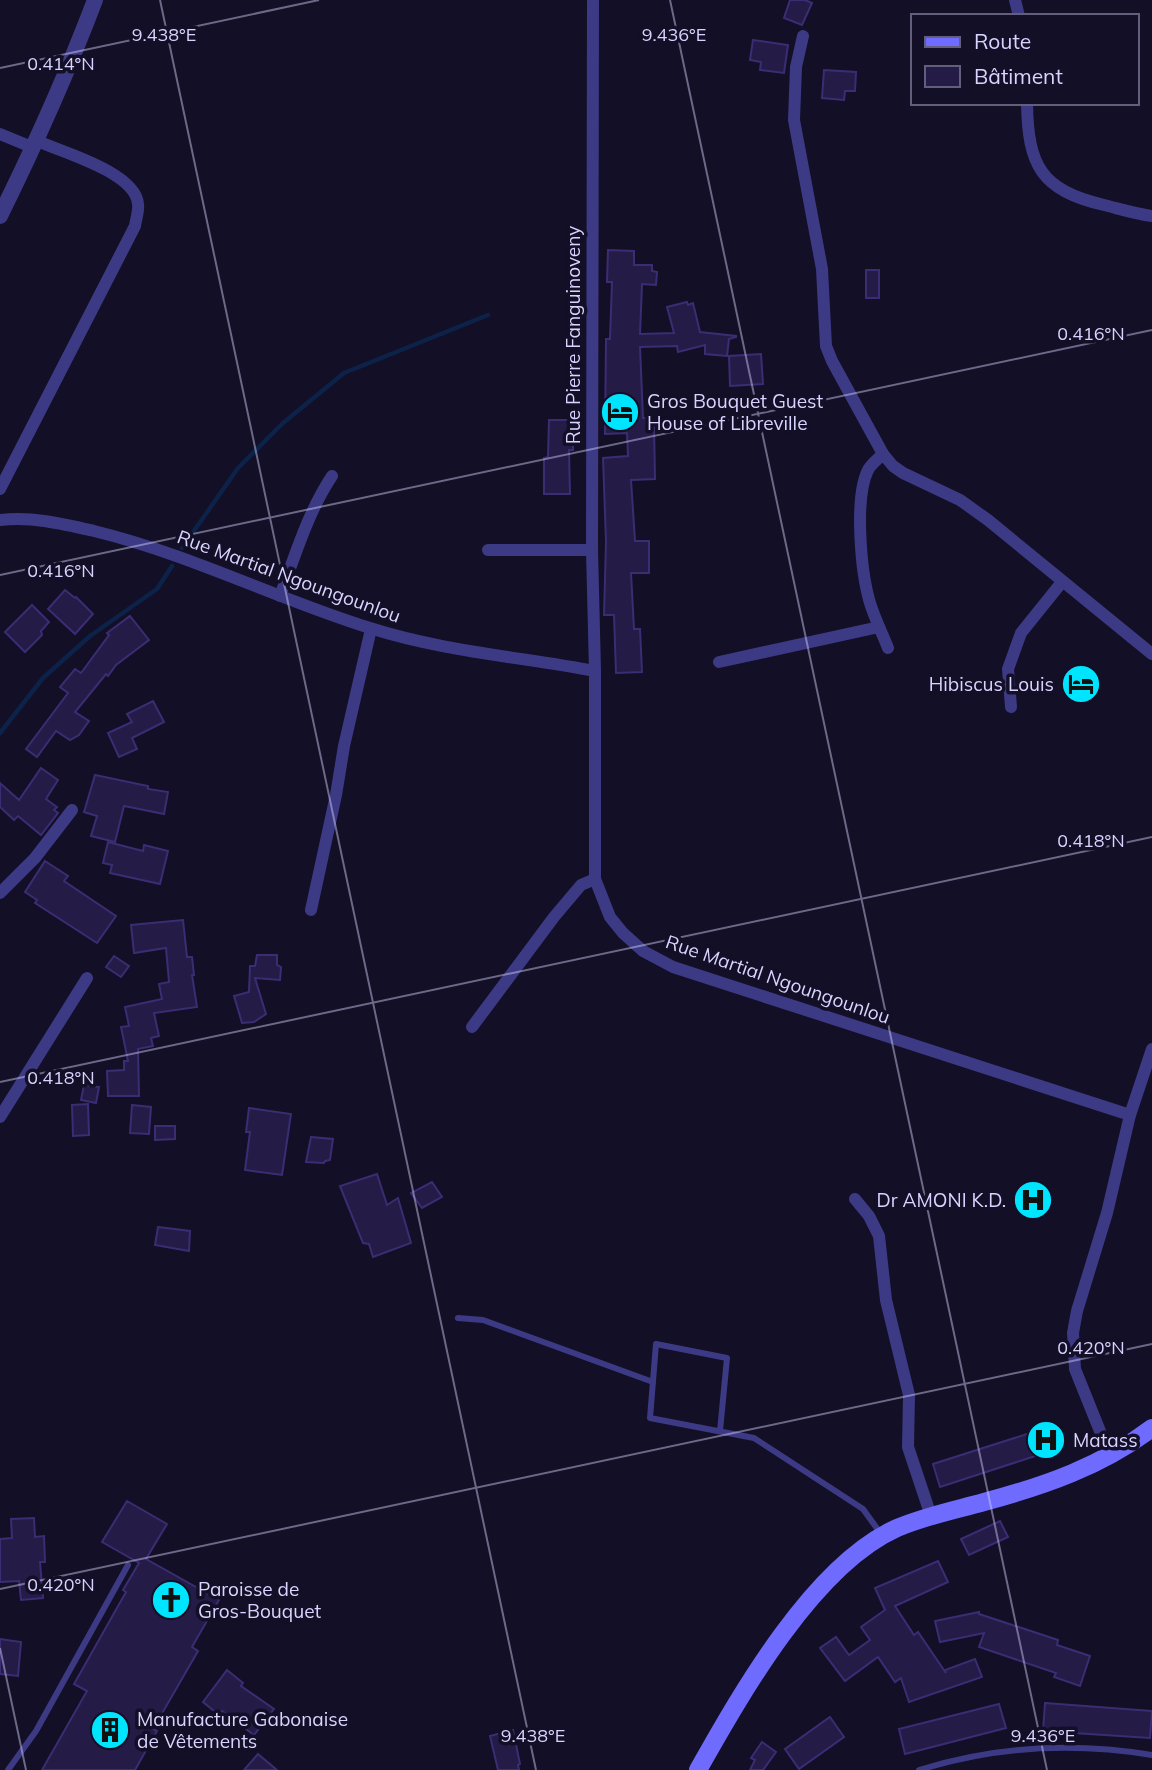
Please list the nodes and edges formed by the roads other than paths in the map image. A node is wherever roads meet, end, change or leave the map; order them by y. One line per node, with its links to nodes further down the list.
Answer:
1 (95, 0): 6 (street)
2 (593, 0): 14 (street, Rue Pierre Fanguinoveny)
3 (803, 36): 9 (street)
4 (1027, 105): 8 (street)
5 (0, 134): 6 (street)
6 (36, 145): 7 (street); 11 (street)
7 (0, 216)
8 (1152, 216)
9 (883, 454): 15 (street); 17 (street)
10 (332, 476): 16 (street)
11 (0, 489)
12 (0, 520): 16 (street, Rue Martial Ngoungounlou)
13 (488, 550): 14 (street)
14 (592, 550): 22 (street, Rue Pierre Fanguinoveny)
15 (1062, 582): 20 (street); 23 (street)
16 (280, 596): 18 (street, Rue Martial Ngoungounlou)
17 (879, 627): 19 (street); 21 (street)
18 (371, 629): 22 (street, Rue Martial Ngoungounlou); 27 (street)
19 (888, 648)
20 (1152, 654)
21 (719, 662)
22 (595, 671): 25 (street, Rue Martial Ngoungounlou)
23 (1011, 707)
24 (72, 810): 26 (street)
25 (595, 879): 29 (street); 31 (street, Rue Martial Ngoungounlou)
26 (0, 893)
27 (311, 910)
28 (87, 978): 32 (street)
29 (472, 1027)
30 (1152, 1049): 31 (street)
31 (1130, 1115): 38 (street)
32 (0, 1118)
33 (855, 1199): 39 (street)
34 (458, 1318): 35 (lane)
35 (653, 1382): 37 (lane); 37 (lane)
36 (1152, 1428): 38 (main road)
37 (720, 1432): 40 (lane)
38 (1110, 1456): 39 (main road)
39 (931, 1516): 40 (main road)
40 (882, 1536): 44 (main road)
41 (128, 1565): 43 (lane)
42 (1152, 1755): 45 (lane)
43 (8, 1770)
44 (698, 1770)
45 (919, 1770)

